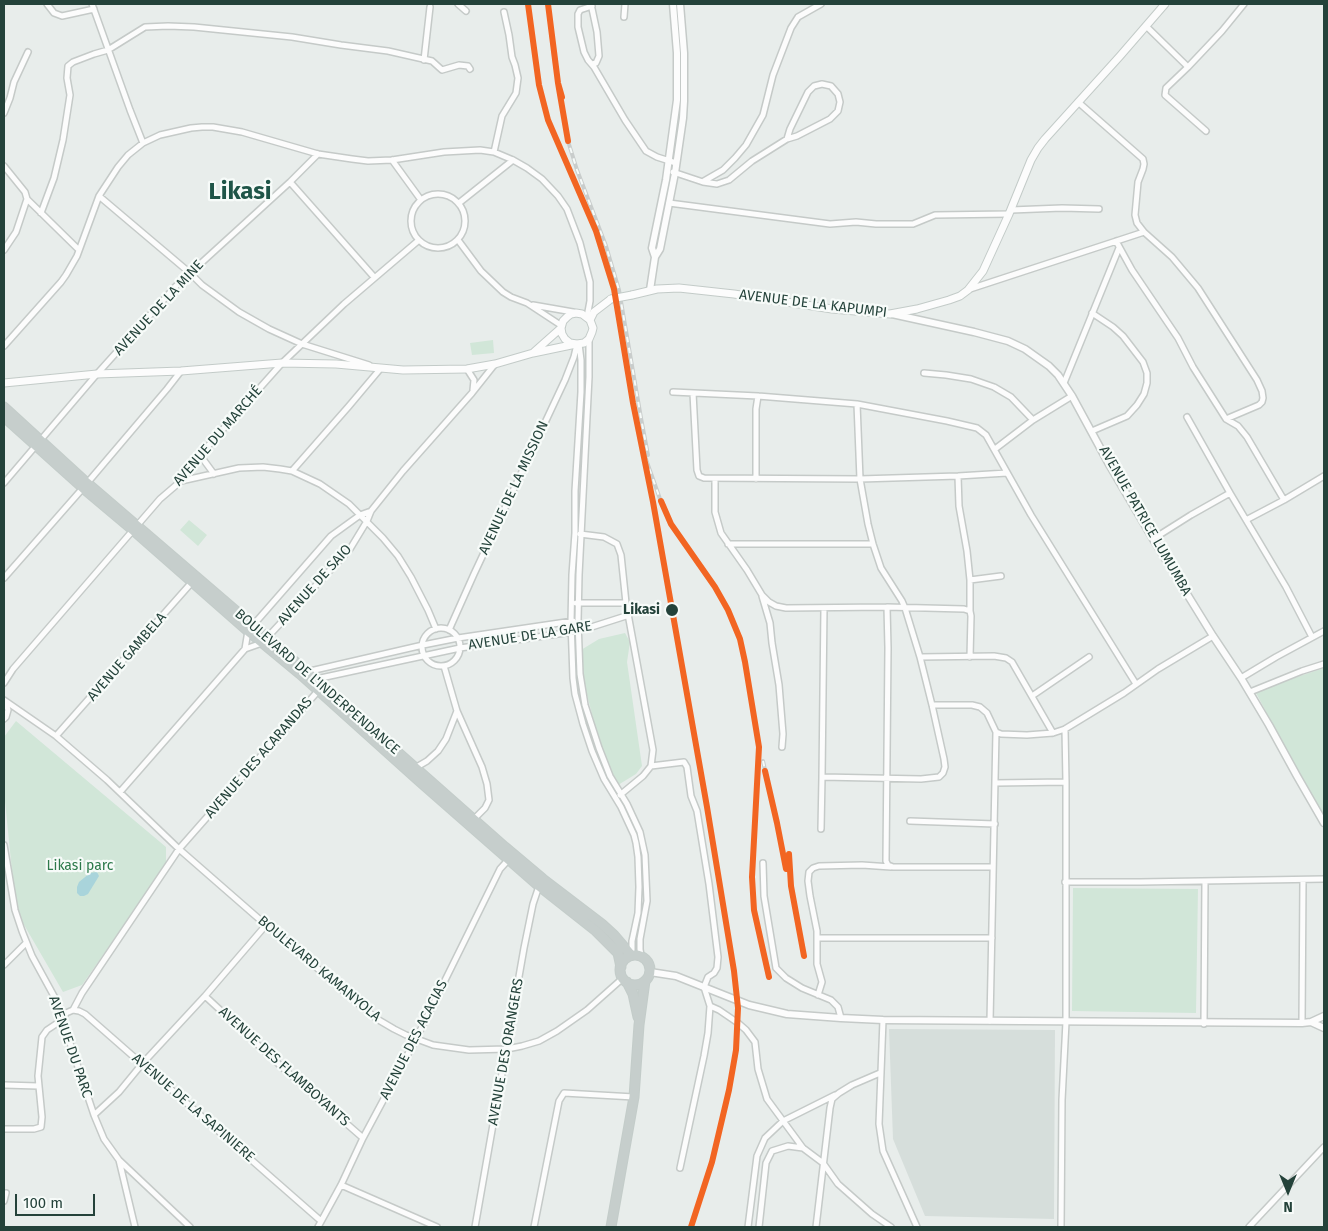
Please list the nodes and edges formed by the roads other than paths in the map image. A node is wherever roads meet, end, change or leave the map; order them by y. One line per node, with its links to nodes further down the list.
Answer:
1 (47, 4): 10 (street)
2 (458, 4): 12 (street)
3 (624, 4): 14 (street)
4 (674, 4): 18 (street)
5 (680, 4): 18 (street)
6 (821, 4): 37 (street)
7 (1165, 4): 15 (main road, AVENUE DE LA KAPUMPI)
8 (1244, 4): 21 (street)
9 (591, 5): 20 (street); 20 (street)
10 (93, 6): 16 (street)
11 (430, 7): 19 (street)
12 (466, 11)
13 (504, 12): 28 (street)
14 (624, 17)
15 (1146, 26): 21 (street); 23 (main road, AVENUE DE LA KAPUMPI)
16 (108, 50): 19 (street); 27 (street); 45 (street)
17 (28, 52): 24 (street)
18 (680, 53): 32 (street)
19 (424, 60): 22 (street)
20 (592, 64): 32 (street)
21 (1188, 67): 25 (street)
22 (470, 70)
23 (1078, 102): 44 (main road, AVENUE DE LA KAPUMPI); 46 (street)
24 (4, 113)
25 (1206, 131)
26 (787, 139): 26 (street); 37 (street)
27 (143, 143): 29 (street); 38 (street)
28 (494, 152): 30 (street); 31 (street)
29 (318, 154): 30 (street); 36 (street, AVENUE DE LA MINE)
30 (392, 160): 40 (street)
31 (513, 160): 41 (street); 61 (street)
32 (672, 163): 34 (street); 35 (street)
33 (4, 166): 39 (street)
34 (667, 170): 35 (street); 53 (street)
35 (675, 173): 37 (street); 42 (street)
36 (290, 182): 54 (street, AVENUE DE LA MINE); 55 (street)
37 (703, 182)
38 (99, 196): 52 (street); 54 (street)
39 (27, 199): 45 (street); 51 (street)
40 (421, 200): 41 (street); 47 (street)
41 (459, 203): 48 (street)
42 (669, 203): 44 (street); 53 (street)
43 (1099, 209): 44 (street)
44 (1010, 212): 57 (main road, AVENUE DE LA KAPUMPI)
45 (41, 213): 52 (street)
46 (1144, 232): 49 (street); 86 (street)
47 (419, 240): 48 (street); 55 (street, AVENUE DU MARCHÉ)
48 (458, 240): 58 (street)
49 (1116, 241): 50 (street); 57 (street)
50 (1119, 248): 59 (street); 86 (street)
51 (4, 250)
52 (79, 250): 66 (street)
53 (655, 257): 56 (street)
54 (190, 273): 64 (street); 74 (street, AVENUE DE LA MINE)
55 (374, 277): 64 (street, AVENUE DU MARCHÉ)
56 (650, 290): 60 (main road, AVENUE DE LA KAPUMPI); 61 (main road, AVENUE DE LA KAPUMPI, bridge)
57 (968, 290): 60 (main road, AVENUE DE LA KAPUMPI)
58 (527, 304): 61 (street); 62 (street)
59 (1092, 313): 76 (street); 88 (street)
60 (890, 314): 76 (street, AVENUE PATRICE LUMUMBA)
61 (586, 317): 62 (main road); 63 (main road)
62 (561, 327): 65 (main road); 67 (main road)
63 (589, 339): 65 (main road); 111 (street)
64 (302, 344): 68 (street, AVENUE DU MARCHÉ); 70 (street)
65 (578, 344): 67 (main road); 110 (street); 132 (street, AVENUE DE LA MISSION)
66 (4, 346)
67 (533, 353): 69 (main road)
68 (282, 364): 70 (main road); 72 (main road); 91 (street, AVENUE DU MARCHÉ)
69 (495, 364): 71 (main road); 78 (street, AVENUE DE SAIO)
70 (381, 368): 71 (main road); 92 (street)
71 (467, 368): 78 (street)
72 (181, 371): 74 (main road); 102 (street)
73 (924, 373): 87 (street)
74 (97, 374): 75 (main road); 89 (street, AVENUE DE LA MINE)
75 (4, 383)
76 (1064, 383): 81 (street, AVENUE PATRICE LUMUMBA)
77 (674, 392): 79 (street)
78 (472, 393): 105 (street, AVENUE DE SAIO)
79 (693, 393): 80 (street); 97 (street)
80 (758, 396): 82 (street); 98 (street)
81 (1072, 396): 87 (street); 88 (street, AVENUE PATRICE LUMUMBA)
82 (857, 404): 90 (street); 99 (street)
83 (4, 407): 89 (highway, BOULEVARD DE L'INDERPENDANCE)
84 (4, 417): 89 (highway, BOULEVARD DE L'INDERPENDANCE)
85 (1187, 417): 103 (street)
86 (1226, 419): 104 (street)
87 (1033, 420): 90 (street)
88 (1092, 430): 112 (street, AVENUE PATRICE LUMUMBA)
89 (38, 444): 101 (street, AVENUE DE LA MINE); 102 (highway, BOULEVARD DE L'INDERPENDANCE)
90 (995, 449): 93 (street)
91 (200, 454): 94 (street); 100 (street, AVENUE DU MARCHÉ)
92 (292, 472): 94 (street); 106 (street)
93 (1007, 473): 95 (street); 152 (street)
94 (214, 474): 100 (street)
95 (958, 476): 99 (street); 118 (street)
96 (1324, 476): 104 (street)
97 (715, 479): 98 (street); 113 (street)
98 (756, 479): 99 (street)
99 (860, 479): 114 (street)
100 (181, 481): 109 (street, AVENUE DU MARCHÉ)
101 (4, 483)
102 (85, 486): 109 (highway, BOULEVARD DE L'INDERPENDANCE); 116 (street)
103 (1230, 493): 107 (street); 112 (street)
104 (1284, 500): 107 (street)
105 (371, 510): 106 (street); 108 (street, AVENUE DE SAIO)
106 (360, 514): 108 (street); 130 (street)
107 (1246, 520): 137 (street)
108 (367, 521): 131 (street); 139 (street, AVENUE DE SAIO)
109 (136, 528): 117 (highway, BOULEVARD DE L'INDERPENDANCE); 151 (street, AVENUE DU MARCHÉ)
110 (575, 534): 111 (street); 120 (street)
111 (581, 534): 121 (street); 122 (street)
112 (1153, 539): 136 (street, AVENUE PATRICE LUMUMBA)
113 (728, 544): 114 (street); 119 (street)
114 (873, 544): 125 (street)
115 (1001, 576): 118 (street)
116 (4, 578)
117 (195, 580): 130 (highway, BOULEVARD DE L'INDERPENDANCE); 165 (street, AVENUE GAMBELA)
118 (970, 580): 126 (street)
119 (762, 595): 124 (street); 166 (street)
120 (572, 603): 121 (street); 129 (street)
121 (579, 603): 122 (street); 128 (street)
122 (626, 603): 127 (street)
123 (888, 607): 124 (street); 125 (street); 170 (street)
124 (824, 608): 169 (street)
125 (905, 608): 126 (street); 144 (street)
126 (970, 611): 145 (street)
127 (629, 615): 133 (street, AVENUE DE LA GARE); 167 (street)
128 (578, 621): 129 (street); 133 (street)
129 (571, 622): 135 (street); 138 (street)
130 (250, 628): 139 (highway, BOULEVARD DE L'INDERPENDANCE); 142 (street)
131 (436, 629): 132 (street); 140 (street)
132 (449, 630): 138 (street)
133 (579, 631): 135 (street, AVENUE DE LA GARE); 161 (street)
134 (1324, 631): 137 (street)
135 (571, 632): 141 (street, AVENUE DE LA GARE); 162 (street)
136 (1213, 636): 150 (street, AVENUE PATRICE LUMUMBA); 152 (street)
137 (1312, 637): 150 (street)
138 (458, 638): 140 (street); 141 (street)
139 (264, 640): 142 (street, AVENUE DE SAIO); 149 (highway, BOULEVARD DE L'INDERPENDANCE)
140 (423, 645): 143 (street); 149 (street)
141 (460, 648): 143 (street, AVENUE DE LA GARE); 148 (street)
142 (245, 649): 173 (street, AVENUE DE SAIO)
143 (424, 655): 148 (street); 149 (street)
144 (920, 657): 145 (street); 157 (street)
145 (970, 657): 155 (street)
146 (1089, 657): 155 (street)
147 (1324, 664): 154 (street)
148 (444, 666): 158 (street)
149 (308, 677): 153 (highway, BOULEVARD DE L'INDERPENDANCE); 168 (highway, BOULEVARD DE L'INDERPENDANCE)
150 (1241, 678): 154 (street, AVENUE PATRICE LUMUMBA)
151 (4, 683)
152 (1136, 684): 160 (street)
153 (318, 691): 177 (highway, BOULEVARD DE L'INDERPENDANCE); 182 (street, AVENUE DES ACARANDAS)
154 (1250, 692): 178 (street, AVENUE PATRICE LUMUMBA)
155 (1032, 696): 164 (street)
156 (4, 700): 159 (street); 165 (street, BOULEVARD KAMANYOLA)
157 (932, 705): 163 (street); 170 (street)
158 (457, 711): 168 (street); 177 (street)
159 (4, 719)
160 (1065, 729): 164 (street); 171 (street)
161 (592, 730): 162 (street); 174 (street)
162 (586, 732): 175 (street)
163 (996, 732): 164 (street); 172 (street)
164 (1053, 733)
165 (56, 736): 173 (street, BOULEVARD KAMANYOLA)
166 (782, 747)
167 (651, 766): 174 (street); 204 (street)
168 (415, 768): 177 (highway, BOULEVARD DE L'INDERPENDANCE)
169 (822, 777): 170 (street); 180 (street)
170 (887, 778): 185 (street)
171 (1066, 782): 172 (street); 189 (street)
172 (995, 783): 179 (street)
173 (120, 792): 182 (street, BOULEVARD KAMANYOLA)
174 (621, 794): 175 (street); 193 (street)
175 (615, 798): 192 (street)
176 (910, 821): 179 (street)
177 (471, 822): 183 (highway, BOULEVARD DE L'INDERPENDANCE)
178 (1324, 823)
179 (995, 824): 186 (street)
180 (821, 829)
181 (4, 845): 197 (street, AVENUE DU PARC)
182 (179, 849): 194 (street, BOULEVARD KAMANYOLA); 208 (street, AVENUE DES ACARANDAS)
183 (511, 857): 191 (highway, BOULEVARD DE L'INDERPENDANCE); 220 (street, AVENUE DES ACACIAS)
184 (763, 863): 205 (street)
185 (893, 867): 186 (street); 195 (street)
186 (993, 867): 196 (street)
187 (1324, 879): 188 (street)
188 (1303, 880): 190 (street); 217 (street)
189 (1065, 882): 190 (street); 214 (street)
190 (1205, 882): 216 (street)
191 (541, 883): 198 (highway, BOULEVARD DE L'INDERPENDANCE); 200 (highway, BOULEVARD DE L'INDERPENDANCE); 221 (street, AVENUE DES ORANGERS)
192 (638, 913): 193 (street); 198 (street)
193 (645, 915): 198 (street)
194 (266, 925): 206 (street); 220 (street, BOULEVARD KAMANYOLA)
195 (817, 938): 196 (street); 205 (street)
196 (992, 938): 213 (street)
197 (26, 943): 199 (street); 211 (street, AVENUE DU PARC)
198 (635, 956): 200 (highway); 201 (highway)
199 (4, 965)
200 (621, 967): 202 (highway)
201 (650, 972): 203 (highway); 204 (street)
202 (625, 980): 203 (highway); 218 (highway); 221 (street, BOULEVARD KAMANYOLA)
203 (646, 981): 218 (highway)
204 (704, 987): 207 (street); 210 (street)
205 (818, 995): 210 (street)
206 (205, 996): 222 (street); 231 (street, AVENUE DES FLAMBOYANTS)
207 (710, 1006): 229 (street); 236 (street)
208 (73, 1010): 211 (street); 222 (street, AVENUE DE LA SAPINIERE)
209 (1324, 1016): 215 (street)
210 (840, 1018): 212 (street)
211 (62, 1020): 225 (street); 228 (street, AVENUE DU PARC)
212 (883, 1020): 213 (street); 223 (street)
213 (990, 1021): 214 (street)
214 (1066, 1022): 216 (street); 253 (street)
215 (1311, 1022): 217 (street); 219 (street)
216 (1204, 1024): 217 (street)
217 (1302, 1024)
218 (639, 1025): 227 (highway)
219 (1324, 1028)
220 (416, 1039): 221 (street, BOULEVARD KAMANYOLA); 231 (street, AVENUE DES ACACIAS)
221 (507, 1049): 245 (street, AVENUE DES ORANGERS)
222 (142, 1064): 228 (street); 240 (street, AVENUE DE LA SAPINIERE)
223 (880, 1073): 226 (street); 252 (street)
224 (4, 1085): 225 (street)
225 (38, 1086): 230 (street)
226 (839, 1093): 229 (street); 235 (street)
227 (634, 1097): 246 (street); 247 (highway)
228 (94, 1115): 234 (street, AVENUE DU PARC)
229 (783, 1121): 233 (street); 248 (street)
230 (4, 1129)
231 (363, 1138): 237 (street, AVENUE DES ACACIAS)
232 (1324, 1147): 254 (street)
233 (803, 1148): 235 (street); 249 (street)
234 (119, 1160): 241 (street); 242 (street)
235 (823, 1163): 250 (street); 251 (street)
236 (680, 1168)
237 (341, 1185): 240 (street, AVENUE DES ACACIAS); 244 (street)
238 (6, 1193): 239 (street)
239 (4, 1201)
240 (321, 1221): 243 (street, AVENUE DES ACACIAS)
241 (135, 1227)
242 (190, 1227)
243 (318, 1227)
244 (437, 1227)
245 (475, 1227)
246 (534, 1227)
247 (610, 1227)
248 (748, 1227)
249 (759, 1227)
250 (816, 1227)
251 (891, 1227)
252 (917, 1227)
253 (1061, 1227)
254 (1249, 1227)

